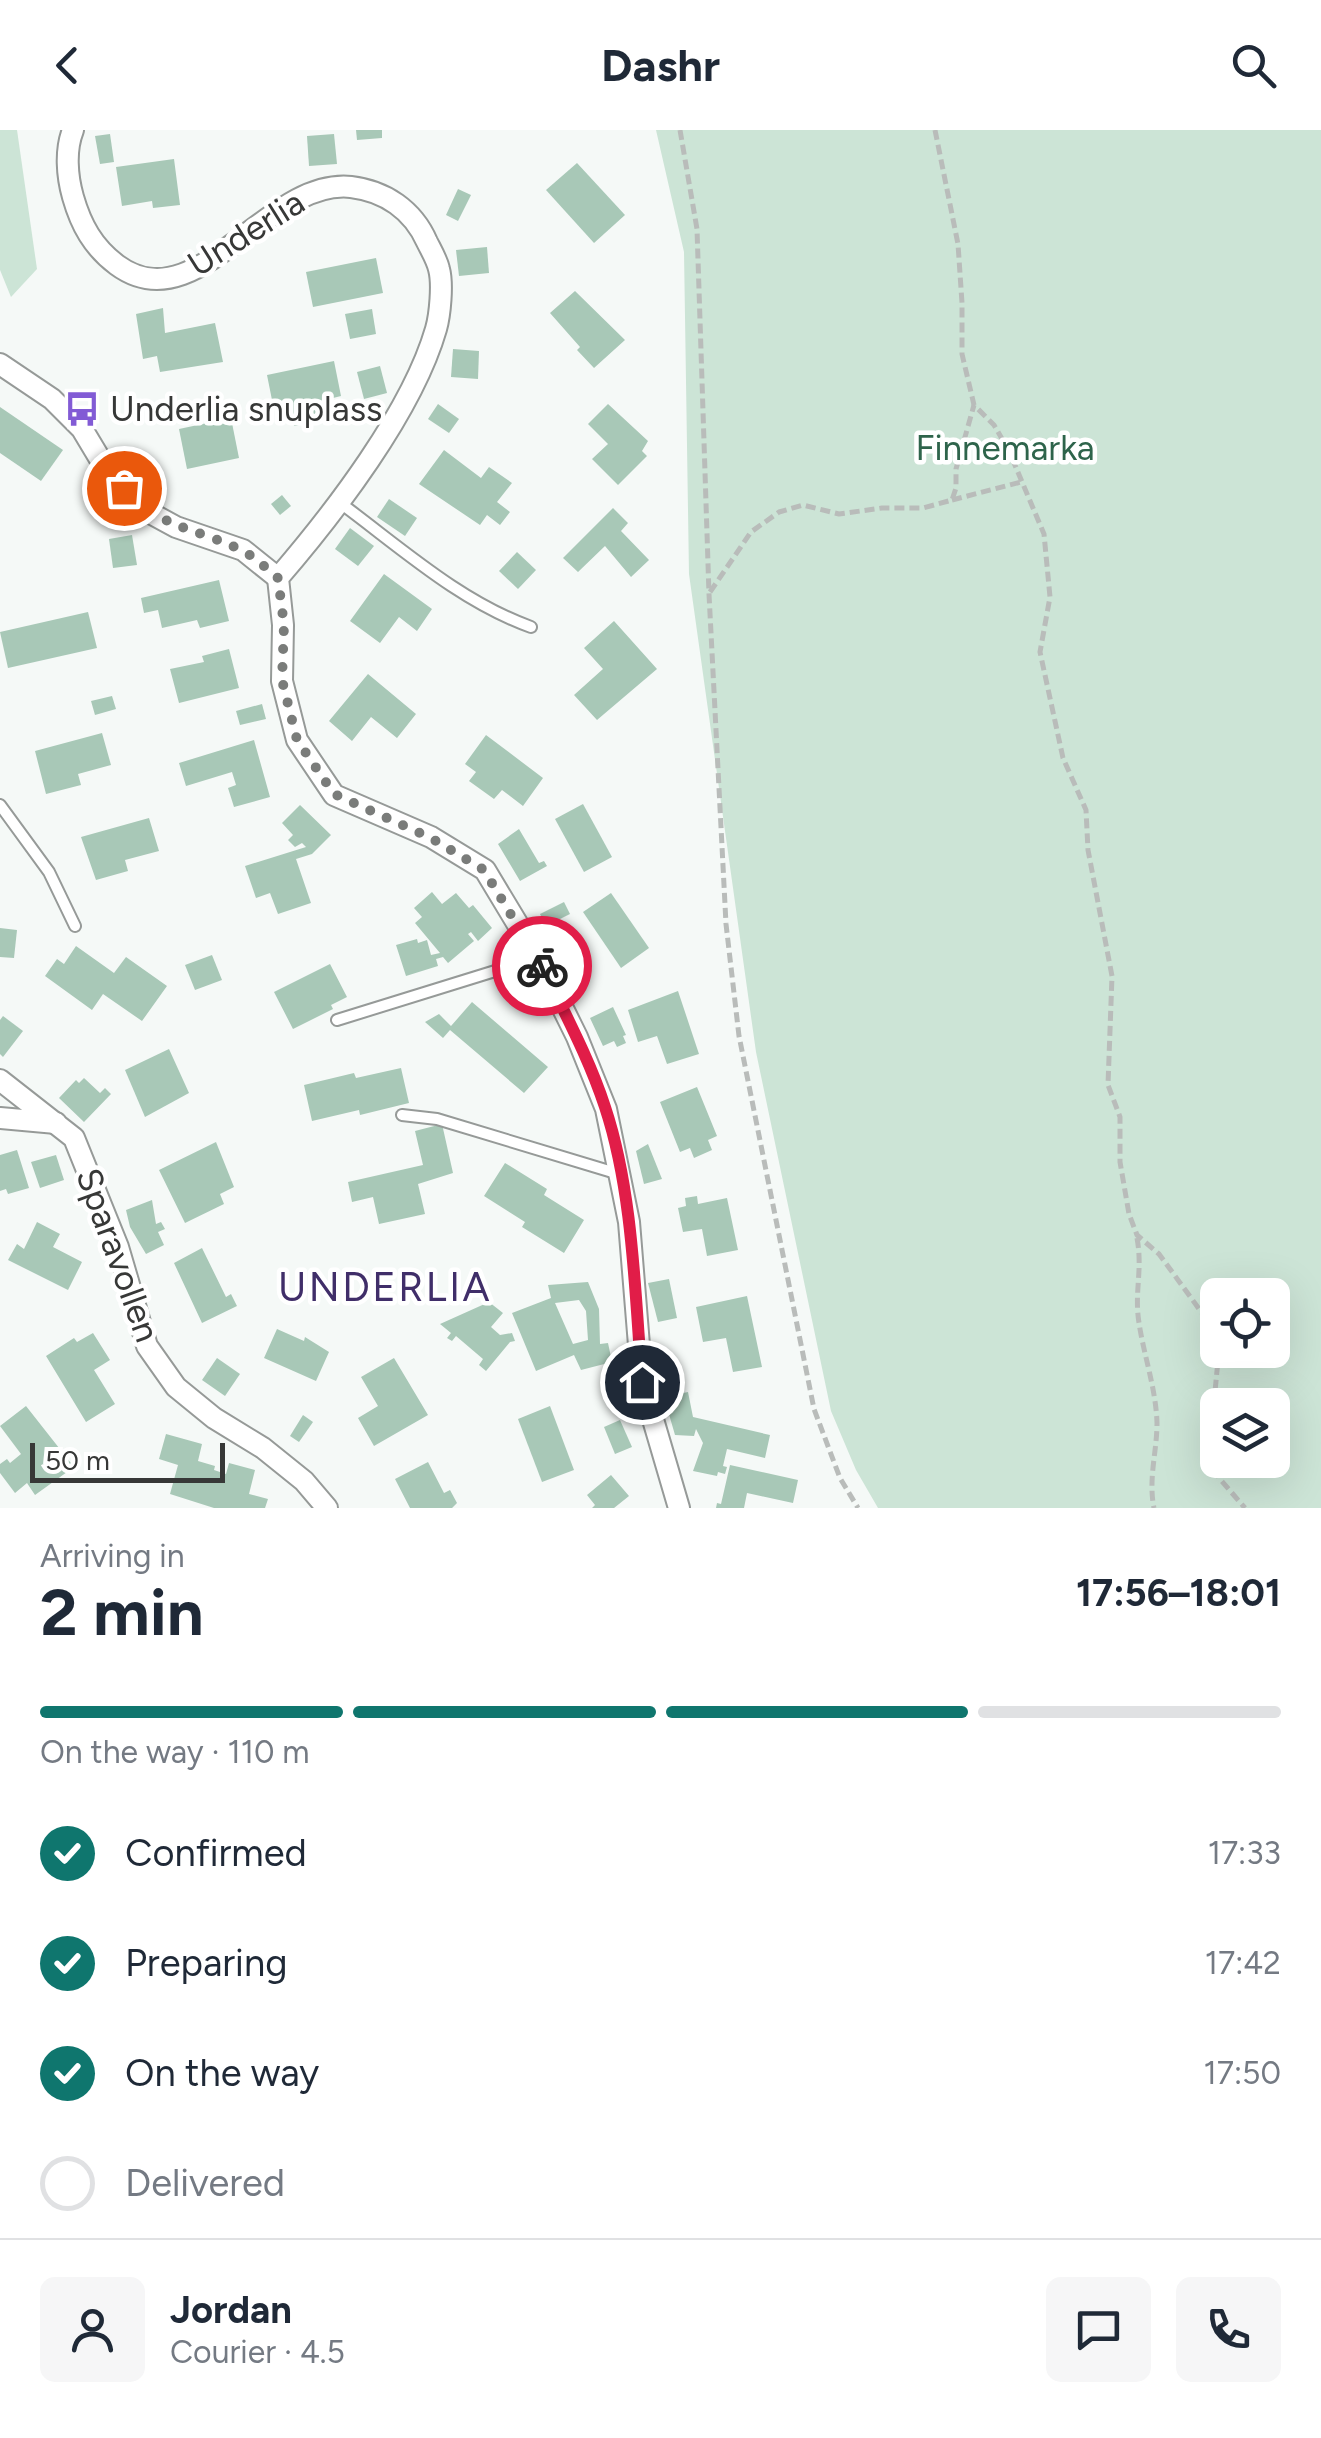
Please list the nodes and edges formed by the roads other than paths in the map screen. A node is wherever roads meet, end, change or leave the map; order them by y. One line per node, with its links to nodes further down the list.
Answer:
1 (74, 130): 3 (street, Underlia)
2 (0, 364): 4 (street)
3 (338, 501): 4 (street, Underlia); 5 (lane)
4 (278, 578): 8 (street)
5 (532, 627)
6 (0, 804): 7 (lane)
7 (75, 926)
8 (538, 958): 9 (lane); 14 (street)
9 (337, 1020)
10 (0, 1080): 13 (street, Sparavollen)
11 (402, 1115): 14 (lane)
12 (0, 1118): 13 (street)
13 (56, 1123): 15 (street, Sparavollen)
14 (620, 1174): 16 (street)
15 (326, 1508)
16 (678, 1508)

